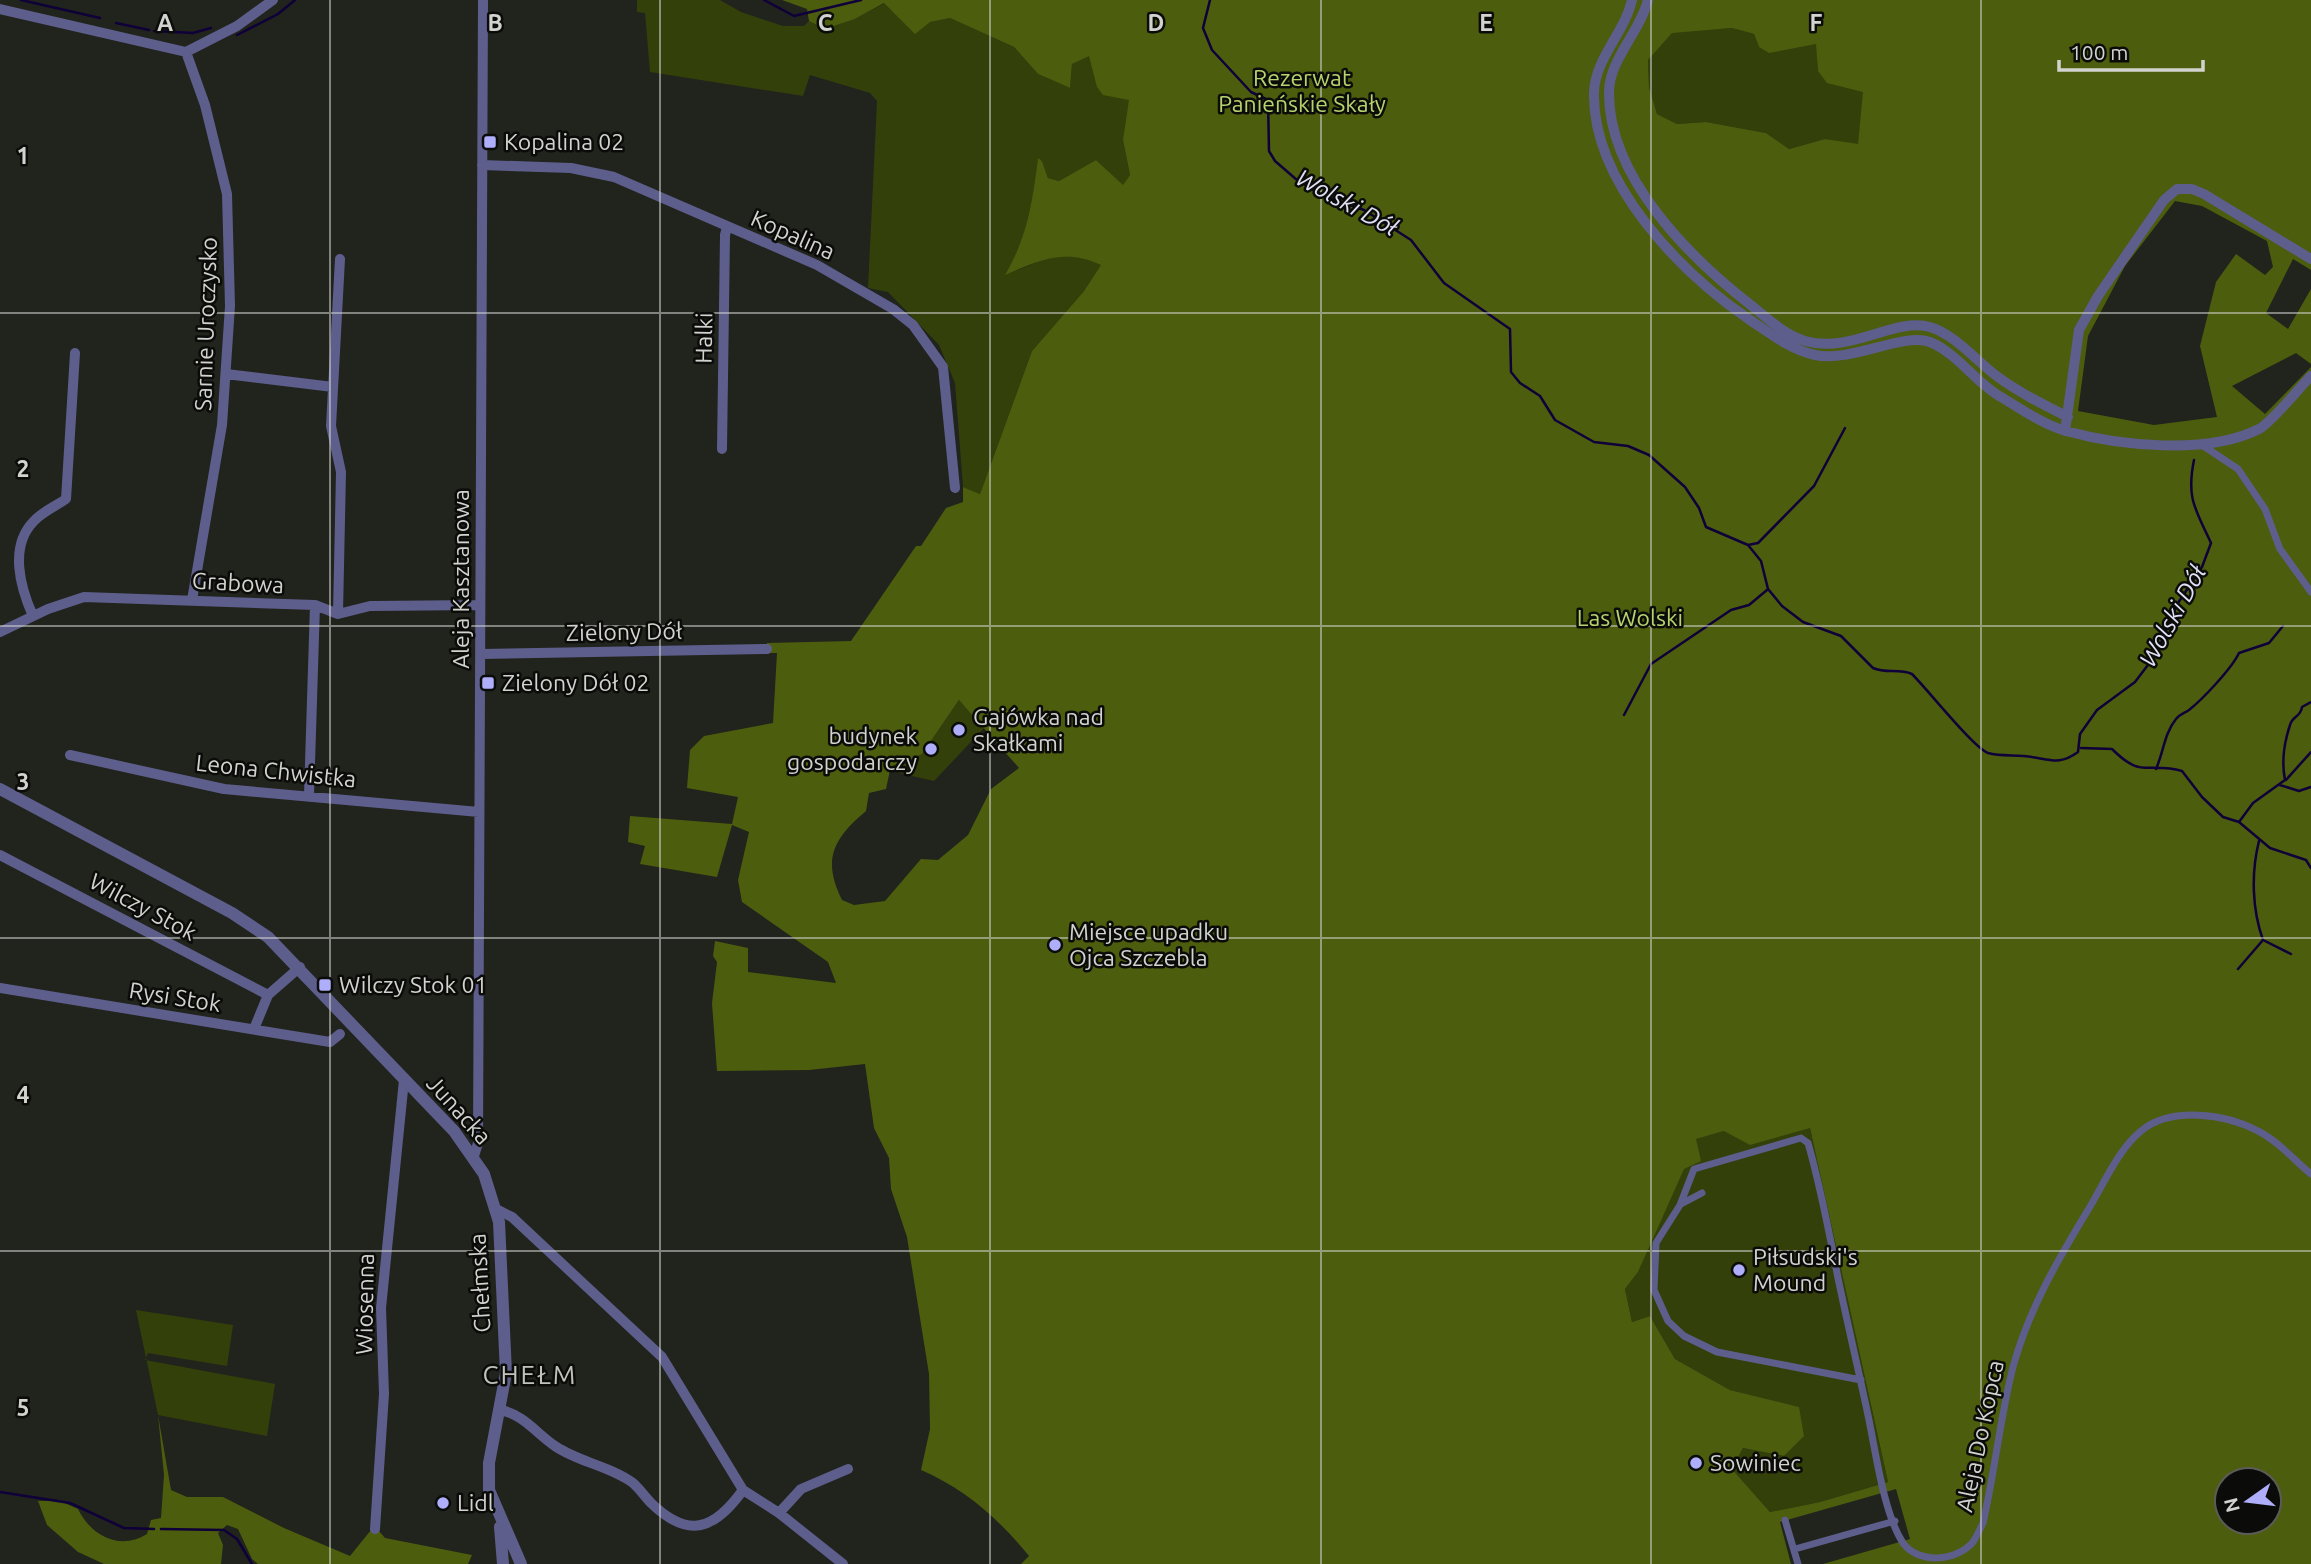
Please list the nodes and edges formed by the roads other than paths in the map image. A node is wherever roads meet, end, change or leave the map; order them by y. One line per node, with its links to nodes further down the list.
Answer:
1 (273, 0): 6 (street)
2 (483, 0): 7 (street, Aleja Kasztanowa)
3 (1632, 0): 16 (street)
4 (1648, 0): 15 (street)
5 (0, 9): 6 (street)
6 (186, 52): 12 (street, Sarnie Uroczysko)
7 (482, 165): 8 (street, Kopalina); 23 (street, Aleja Kasztanowa)
8 (727, 227): 18 (street, Halki); 19 (street, Kopalina)
9 (340, 259): 14 (street)
10 (2311, 259): 15 (street)
11 (75, 353): 25 (street)
12 (226, 374): 14 (street); 21 (street, Sarnie Uroczysko)
13 (2311, 376): 17 (street)
14 (333, 387): 24 (street)
15 (2067, 417): 16 (street)
16 (2065, 431): 17 (street)
17 (2202, 446): 20 (street)
18 (722, 449)
19 (955, 488)
20 (2311, 592)
21 (192, 600): 22 (street, Grabowa); 25 (street, Grabowa)
22 (315, 605): 24 (street, Grabowa); 31 (street)
23 (480, 605): 24 (street); 28 (street, Aleja Kasztanowa)
24 (338, 614)
25 (33, 616): 26 (street, Grabowa)
26 (0, 632)
27 (767, 649): 28 (street, Zielony Dół)
28 (481, 653): 32 (street, Aleja Kasztanowa)
29 (70, 755): 31 (street, Leona Chwistka)
30 (0, 789): 34 (street, Junacka)
31 (309, 795): 32 (street, Leona Chwistka)
32 (479, 812): 40 (street, Aleja Kasztanowa)
33 (0, 855): 36 (street, Wilczy Stok)
34 (300, 967): 36 (street); 39 (street, Junacka)
35 (0, 988): 37 (street, Rysi Stok)
36 (268, 995): 37 (street)
37 (254, 1030): 38 (street, Rysi Stok)
38 (340, 1034)
39 (404, 1080): 40 (street, Junacka); 53 (street, Wiosenna)
40 (474, 1156): 44 (street, Junacka)
41 (2311, 1174): 52 (street, Aleja Do Kopca)
42 (1702, 1193): 43 (street)
43 (1680, 1205): 45 (street); 45 (street, Aleja Do Kopca)
44 (496, 1209): 46 (street, Chełmska); 48 (street)
45 (1861, 1380): 52 (street, Aleja Do Kopca)
46 (501, 1410): 48 (street); 50 (street, Chełmska)
47 (848, 1469): 49 (street)
48 (743, 1490): 49 (street)
49 (779, 1513): 57 (street)
50 (499, 1520): 55 (street, Chełmska); 56 (street, Chełmska)
51 (1785, 1520): 54 (street)
52 (1895, 1521): 54 (street)
53 (375, 1530)
54 (1795, 1549): 58 (street)
55 (503, 1564)
56 (521, 1564)
57 (844, 1564)
58 (1798, 1564)

